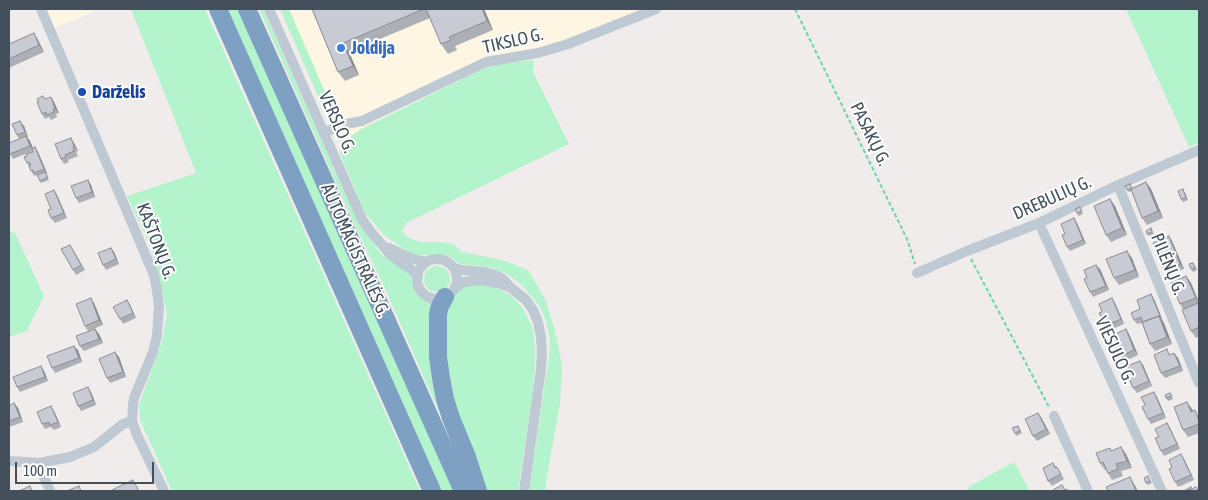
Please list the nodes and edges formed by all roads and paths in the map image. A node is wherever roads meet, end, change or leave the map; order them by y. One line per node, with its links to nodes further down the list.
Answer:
1 (41, 9): 23 (street, KAŠTONŲ G.)
2 (209, 9): 8 (highway)
3 (218, 9): 8 (highway, AUTOMAGISTRALĖS G.)
4 (247, 9): 29 (highway, AUTOMAGISTRALĖS G.)
5 (268, 9): 9 (street, VERSLO G.)
6 (656, 9): 9 (street, TIKSLO G.)
7 (794, 9): 17 (path, PASAKŲ G.)
8 (244, 69): 28 (highway, AUTOMAGISTRALĖS G.)
9 (324, 133): 13 (street, VERSLO G.)
10 (1199, 150): 11 (street, DREBULIŲ G.)
11 (1118, 185): 12 (street, DREBULIŲ G.); 21 (street, PILĖNŲ G.)
12 (1039, 223): 14 (street, DREBULIŲ G.); 33 (street, VIESULO G.)
13 (382, 243): 15 (street, VERSLO G.); 18 (street, VERSLO G.)
14 (967, 251): 17 (street, DREBULIŲ G.); 22 (path)
15 (426, 262): 16 (street); 18 (street)
16 (454, 268): 19 (street); 20 (street)
17 (917, 273)
18 (418, 277): 20 (street)
19 (510, 286): 20 (street); 31 (street)
20 (450, 292): 30 (highway)
21 (1199, 383)
22 (1054, 416): 32 (street)
23 (132, 421): 25 (street); 27 (street, KAŠTONŲ G.)
24 (9, 461): 25 (street)
25 (39, 463): 26 (street)
26 (50, 491)
27 (164, 491)
28 (432, 491)
29 (463, 491)
30 (478, 491)
31 (524, 491)
32 (1088, 491)
33 (1162, 491)

